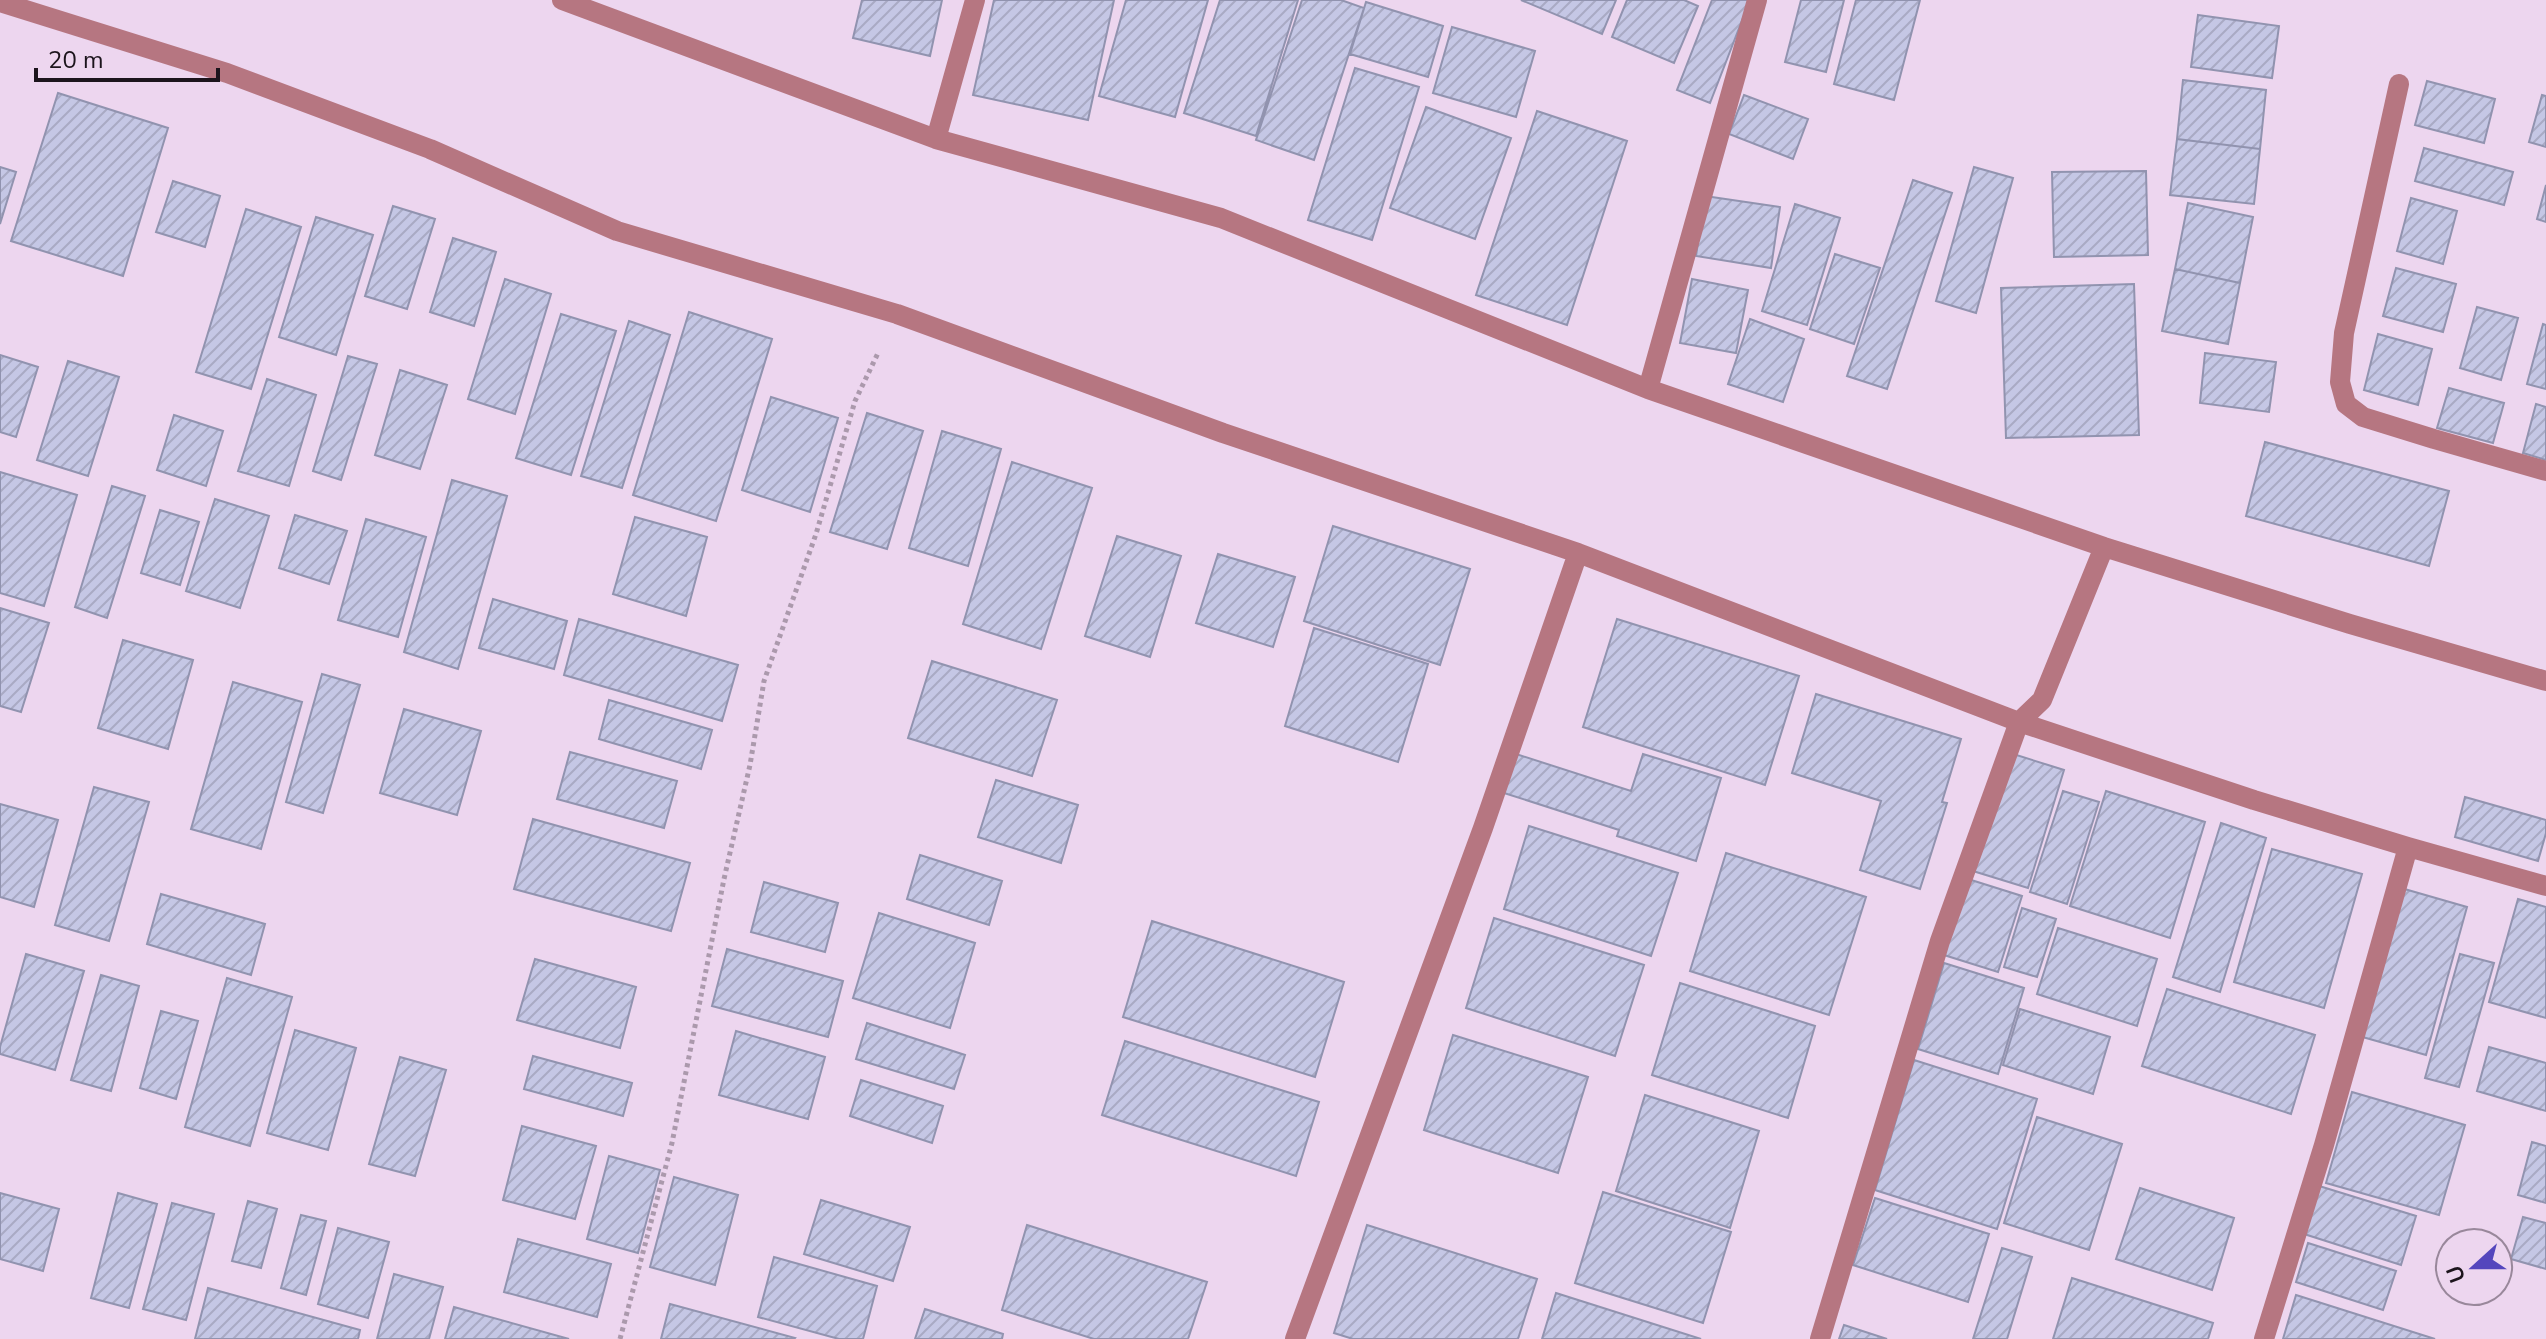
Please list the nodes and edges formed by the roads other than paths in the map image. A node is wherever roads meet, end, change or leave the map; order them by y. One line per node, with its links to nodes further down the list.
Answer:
1 (562, 0): 6 (street)
2 (975, 0): 6 (street)
3 (1757, 0): 7 (street)
4 (0, 2): 10 (street)
5 (2399, 84): 8 (street)
6 (936, 139): 7 (street)
7 (1648, 389): 9 (street)
8 (2546, 471)
9 (2104, 547): 11 (street); 12 (street)
10 (1578, 553): 12 (street); 15 (street)
11 (2546, 681)
12 (2019, 722): 13 (street); 16 (street)
13 (2408, 847): 14 (street); 17 (street)
14 (2546, 886)
15 (1295, 1339)
16 (1820, 1339)
17 (2264, 1339)

